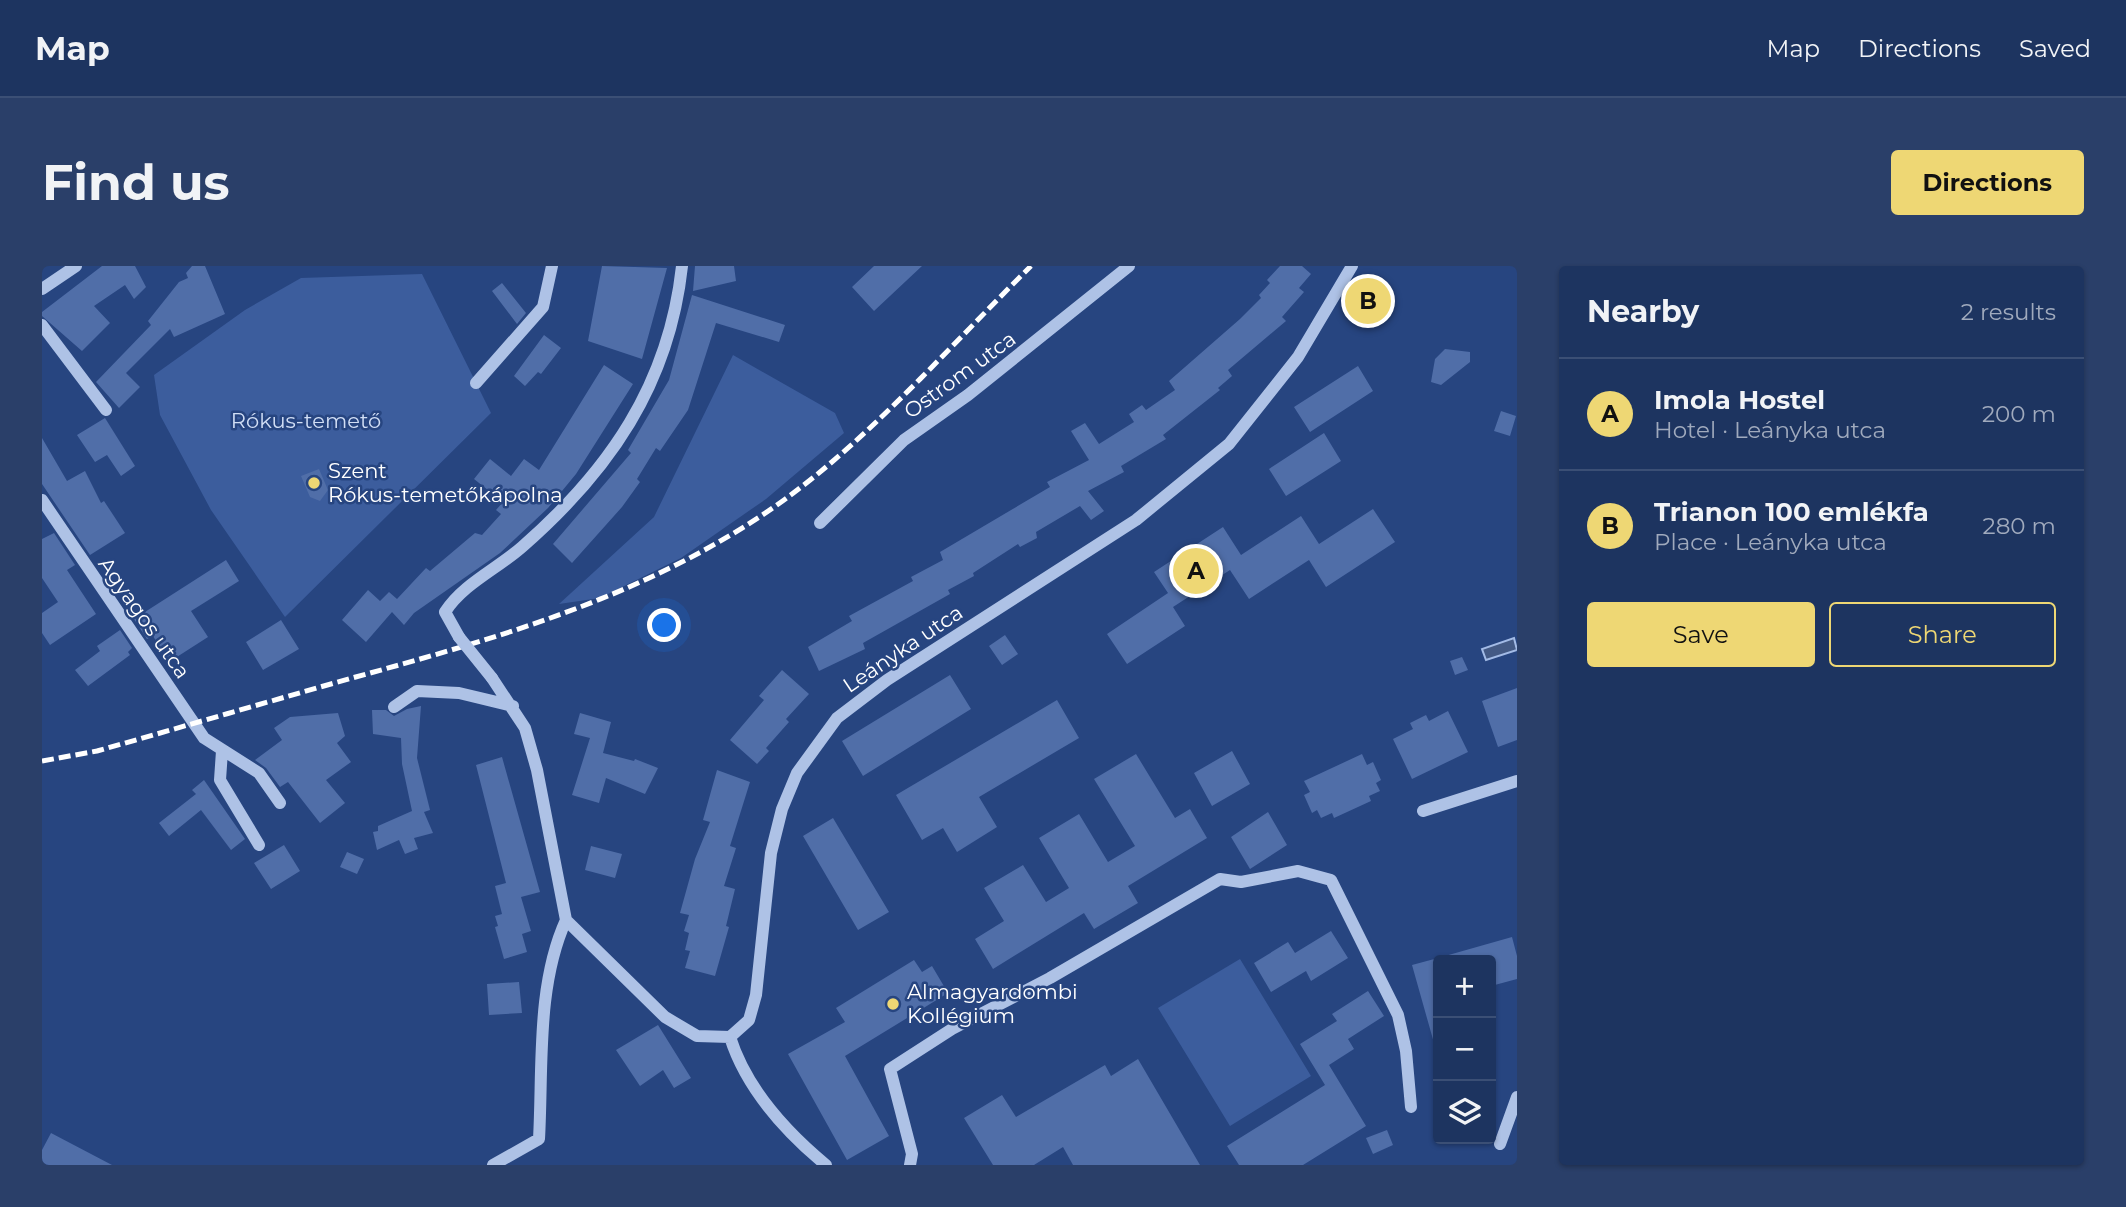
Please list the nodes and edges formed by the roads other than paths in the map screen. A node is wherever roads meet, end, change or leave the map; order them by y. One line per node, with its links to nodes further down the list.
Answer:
1 (76, 266): 6 (street)
2 (552, 266): 8 (street)
3 (681, 266): 12 (street, bridge)
4 (1129, 266): 11 (street, Ostrom utca)
5 (1352, 266): 20 (street, Leányka utca)
6 (42, 289)
7 (42, 325): 9 (street)
8 (476, 383)
9 (106, 410)
10 (42, 500): 14 (street, Agyagos utca)
11 (820, 523)
12 (513, 706): 13 (street); 19 (street)
13 (394, 707)
14 (222, 751): 16 (street, Agyagos utca); 18 (street)
15 (1517, 781): 17 (street)
16 (280, 803)
17 (1423, 811)
18 (260, 845)
19 (566, 920): 20 (street); 24 (street)
20 (730, 1037): 25 (street)
21 (1517, 1097): 23 (street)
22 (1411, 1107): 26 (street)
23 (1500, 1144)
24 (493, 1165)
25 (826, 1165)
26 (910, 1165)

